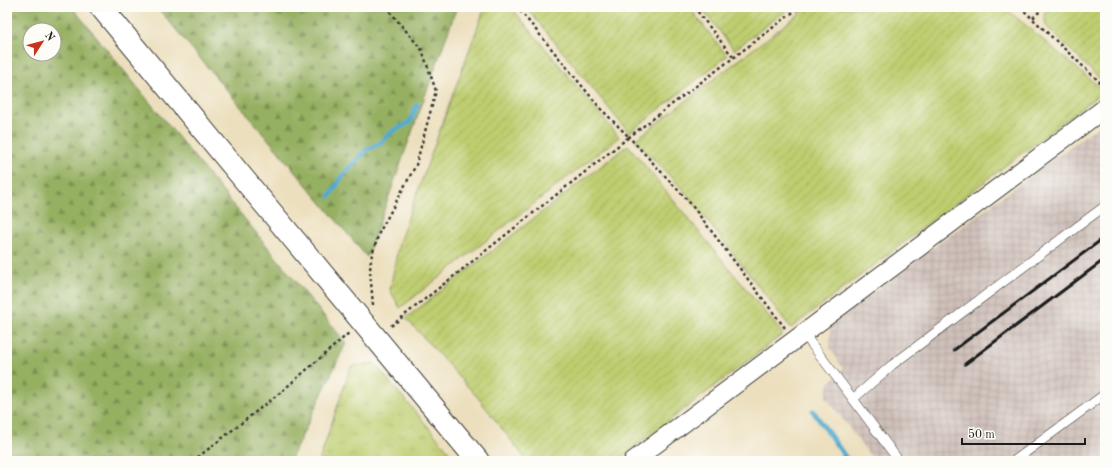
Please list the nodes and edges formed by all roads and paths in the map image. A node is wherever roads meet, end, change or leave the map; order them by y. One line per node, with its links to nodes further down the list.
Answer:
1 (101, 7): 14 (main road)
2 (386, 7): 14 (path)
3 (517, 7): 12 (path)
4 (694, 7): 9 (path)
5 (800, 7): 9 (path)
6 (1020, 7): 8 (path)
7 (1044, 7): 8 (path)
8 (1033, 18): 10 (path)
9 (733, 57): 12 (path)
10 (1105, 87)
11 (1105, 108): 15 (street)
12 (629, 137): 15 (path); 16 (path)
13 (1105, 206): 18 (lane)
14 (362, 321): 16 (main road); 20 (path)
15 (800, 337): 18 (lane); 22 (street)
16 (376, 338): 21 (main road)
17 (1105, 394): 25 (lane)
18 (853, 398): 19 (lane)
19 (890, 449): 23 (lane); 24 (lane)
20 (193, 461)
21 (478, 461)
22 (633, 461)
23 (890, 461)
24 (899, 461)
25 (1014, 461)

